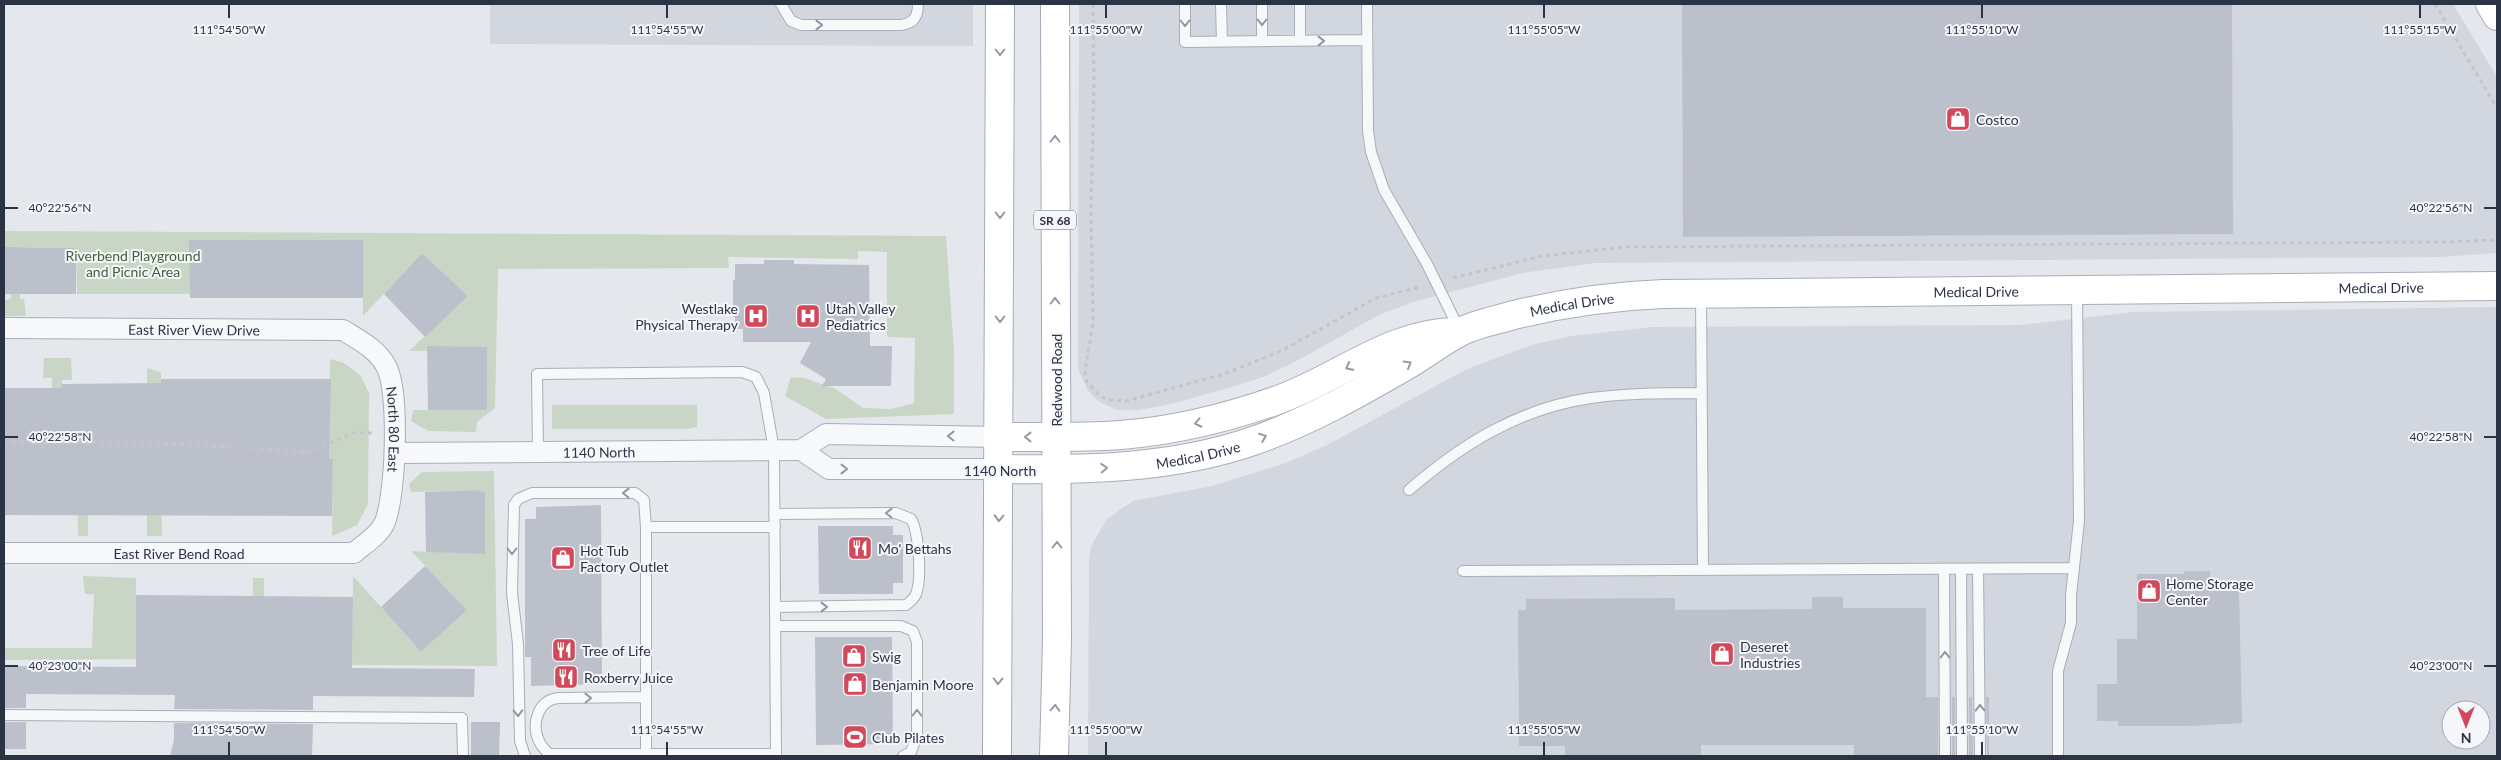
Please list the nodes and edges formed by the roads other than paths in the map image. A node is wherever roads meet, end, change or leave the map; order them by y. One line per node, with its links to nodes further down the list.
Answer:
1 (781, 4): 2 (lane, one-way to 2)
2 (918, 4)
3 (1000, 4): 23 (street, one-way to 23)
4 (1055, 4): 24 (street, Redwood Road / SR 68, one-way to 4)
5 (1185, 4): 13 (lane, one-way to 13)
6 (1221, 4): 13 (lane)
7 (1262, 4): 14 (lane, one-way to 14)
8 (1300, 4): 15 (lane)
9 (1367, 4): 12 (lane)
10 (2490, 4): 11 (street)
11 (2497, 16)
12 (1367, 40): 15 (lane, one-way to 12); 20 (lane)
13 (1222, 41): 14 (lane)
14 (1262, 41): 15 (lane)
15 (1300, 41)
16 (2497, 286): 17 (street, Medical Drive)
17 (2077, 291): 18 (street, Medical Drive); 37 (lane)
18 (1701, 294): 20 (street, Medical Drive); 22 (lane)
19 (4, 328): 21 (street, East River View Drive)
20 (1461, 332): 24 (street, Medical Drive, one-way to 24); 30 (street, Medical Drive, one-way to 20)
21 (378, 353): 28 (street, North 80 East)
22 (1702, 393): 31 (lane); 41 (lane)
23 (1000, 437): 24 (street, one-way to 23); 26 (street, one-way to 26); 29 (street)
24 (1056, 437): 30 (street, Redwood Road / SR 68)
25 (774, 450): 26 (street, 1140 North); 27 (street, 1140 North); 27 (lane); 32 (lane)
26 (801, 450): 29 (street, 1140 North, one-way to 29)
27 (538, 451): 28 (street, 1140 North)
28 (396, 452): 36 (street, North 80 East)
29 (1000, 469): 30 (street, 1140 North); 53 (street, one-way to 53)
30 (1056, 470): 54 (street, Redwood Road / SR 68, one-way to 30)
31 (1409, 490)
32 (774, 514): 34 (lane); 43 (lane, one-way to 32)
33 (646, 527): 34 (lane); 45 (lane); 51 (lane, one-way to 51)
34 (775, 527): 43 (lane)
35 (4, 553): 36 (street, East River Bend Road)
36 (354, 553)
37 (2073, 568): 40 (lane); 58 (lane)
38 (1944, 569): 39 (lane); 41 (lane); 55 (lane, one-way to 38)
39 (1961, 569): 40 (lane); 56 (lane)
40 (1978, 569): 57 (lane, one-way to 40)
41 (1703, 570): 42 (lane)
42 (1463, 571)
43 (775, 607): 44 (lane)
44 (775, 626): 49 (lane); 52 (lane, one-way to 44)
45 (646, 697): 47 (lane); 48 (lane, one-way to 45)
46 (4, 715): 50 (lane)
47 (646, 753): 48 (lane); 49 (lane)
48 (548, 755)
49 (776, 755)
50 (463, 756)
51 (525, 756)
52 (903, 756)
53 (997, 756)
54 (1054, 756)
55 (1946, 756)
56 (1962, 756)
57 (1980, 756)
58 (2058, 756)

